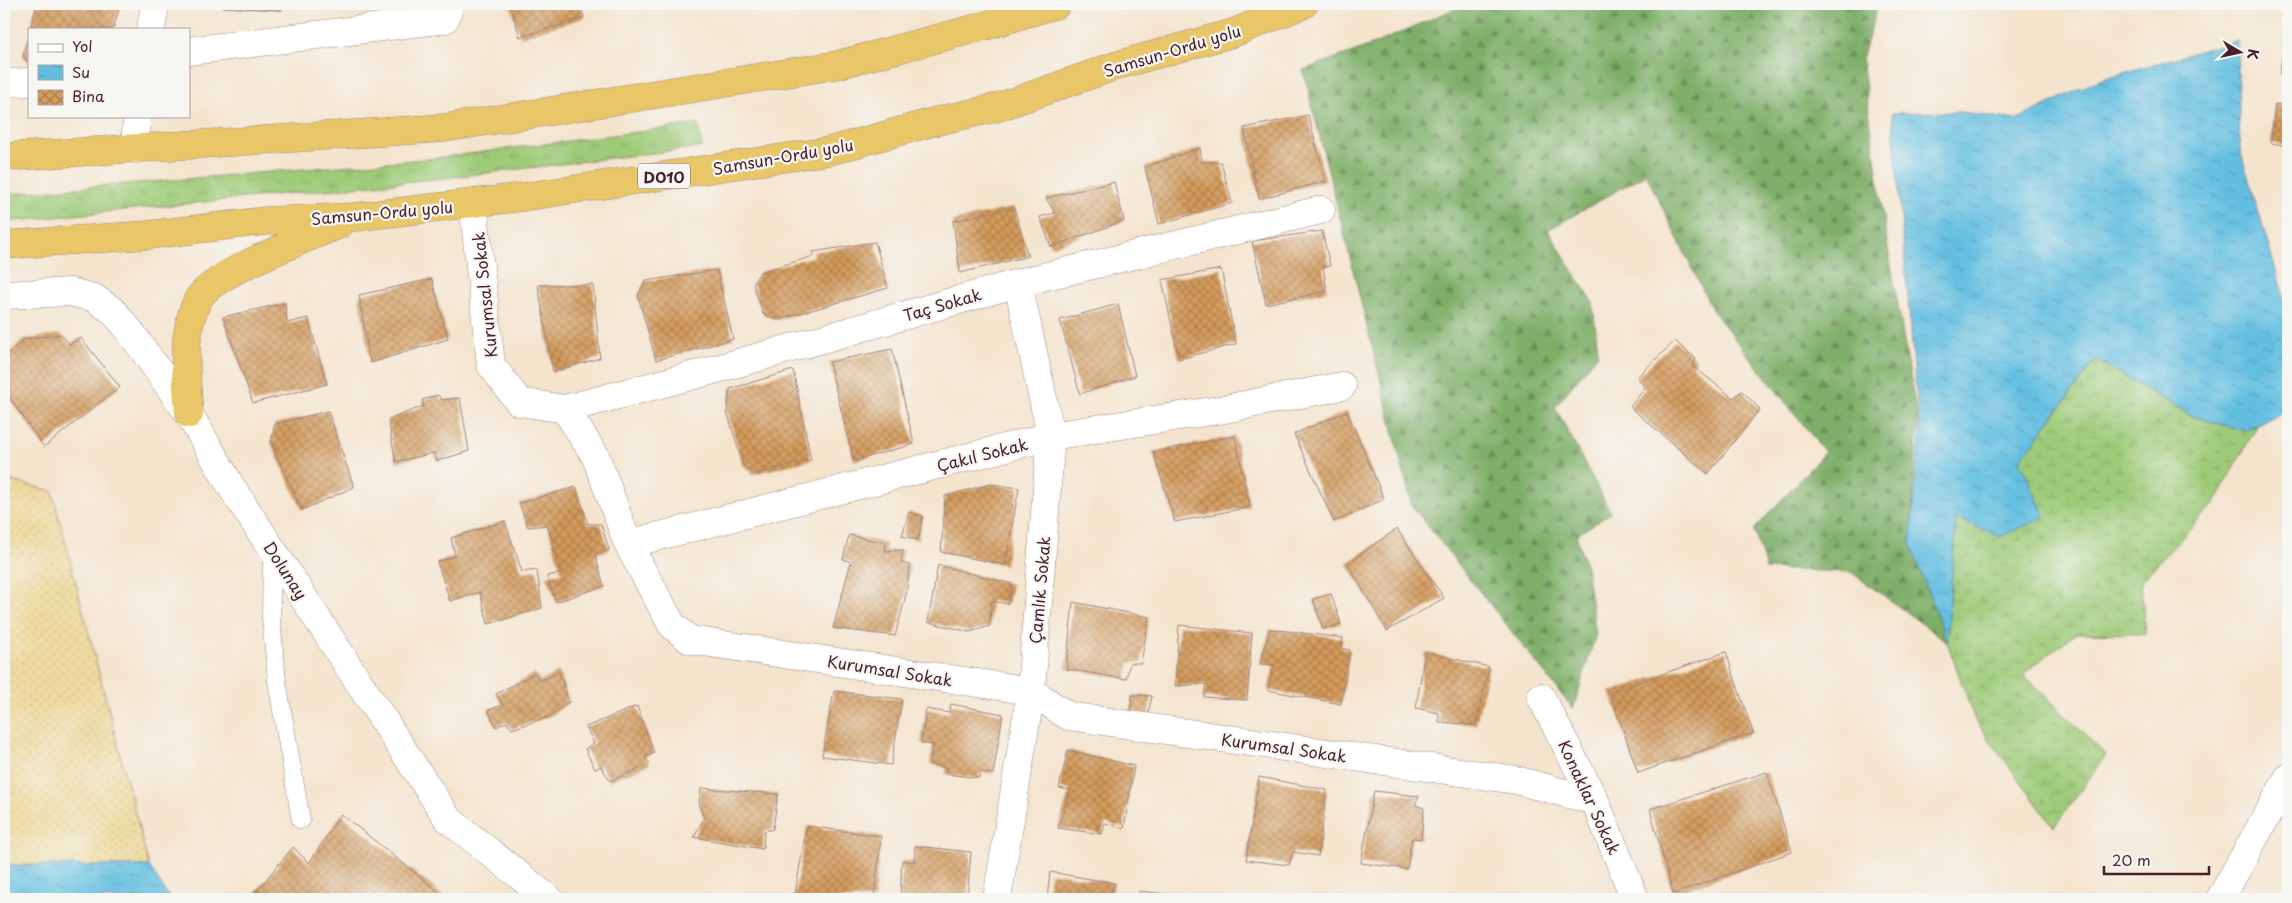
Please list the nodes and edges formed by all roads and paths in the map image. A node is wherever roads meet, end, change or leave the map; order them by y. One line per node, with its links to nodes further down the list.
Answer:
1 (155, 4): 5 (street)
2 (450, 4): 6 (street)
3 (1057, 4): 10 (highway)
4 (1304, 4): 12 (highway, Samsun-Ordu yolu / D010)
5 (151, 28)
6 (190, 51)
7 (28, 82): 8 (street)
8 (4, 83)
9 (137, 118): 10 (street)
10 (135, 149): 11 (highway)
11 (4, 157)
12 (473, 204): 14 (highway, Samsun-Ordu yolu / D010); 19 (street, Kurumsal Sokak)
13 (1321, 210): 16 (street, Taç Sokak)
14 (355, 217): 15 (highway, Samsun-Ordu yolu / D010); 20 (highway)
15 (4, 245)
16 (1018, 283): 19 (street, Taç Sokak); 21 (street, Çamlık Sokak)
17 (4, 295): 20 (street, Dolunay)
18 (1342, 386): 21 (street, Çakıl Sokak)
19 (565, 409): 22 (street, Kurumsal Sokak)
20 (189, 414): 23 (street, Dolunay)
21 (1051, 436): 22 (street, Çakıl Sokak); 24 (street, Çamlık Sokak)
22 (628, 544): 24 (street, Kurumsal Sokak)
23 (272, 549): 28 (lane); 29 (street, Dolunay)
24 (1031, 691): 27 (street, Kurumsal Sokak); 30 (street, Çamlık Sokak)
25 (1541, 697): 27 (street, Konaklar Sokak)
26 (2288, 778): 32 (street)
27 (1595, 801): 31 (street, Konaklar Sokak)
28 (301, 820)
29 (549, 899)
30 (997, 899)
31 (1635, 899)
32 (2220, 899)

